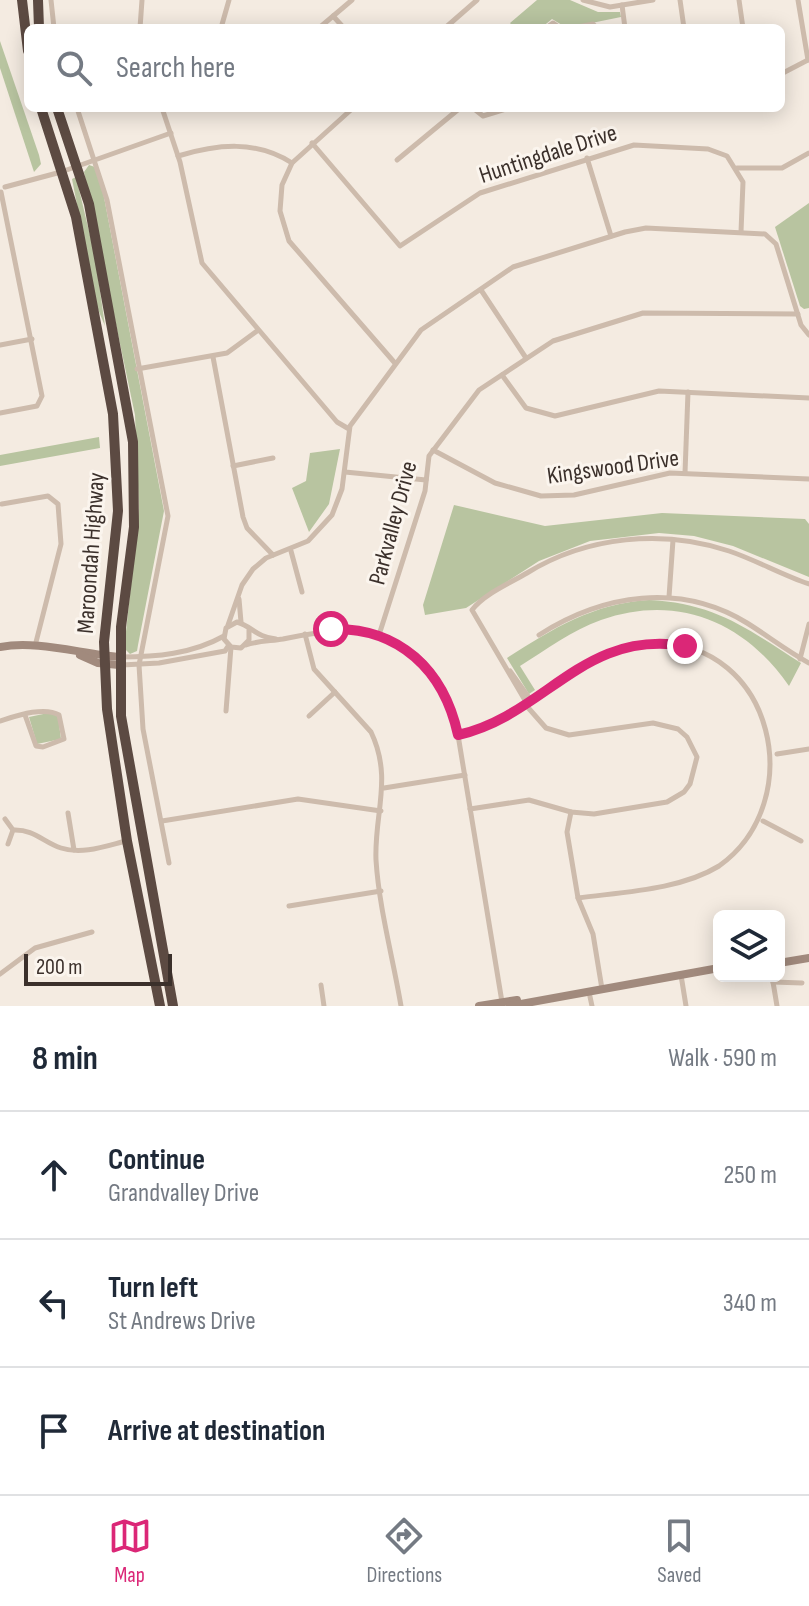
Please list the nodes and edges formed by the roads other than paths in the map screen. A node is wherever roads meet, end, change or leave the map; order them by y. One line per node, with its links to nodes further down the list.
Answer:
1 (22, 0): 15 (highway)
2 (38, 0): 16 (highway)
3 (51, 0): 17 (street)
4 (142, 0): 18 (street)
5 (229, 0): 19 (street)
6 (352, 0): 14 (street)
7 (477, 0): 22 (street)
8 (583, 0): 13 (street)
9 (653, 0): 13 (street)
10 (680, 0): 24 (street)
11 (739, 0): 25 (street)
12 (798, 0): 26 (street)
13 (622, 5): 23 (street)
14 (333, 16): 20 (street); 21 (street)
15 (25, 24)
16 (39, 24)
17 (54, 24)
18 (140, 24)
19 (221, 24)
20 (324, 24)
21 (340, 24)
22 (450, 24)
23 (624, 24)
24 (683, 24)
25 (742, 24)
26 (808, 60): 27 (street)
27 (785, 72)
28 (42, 112): 46 (highway, Maroondah Highway)
29 (58, 112): 44 (highway, Maroondah Highway)
30 (78, 112): 41 (street)
31 (163, 112): 36 (street)
32 (348, 112): 37 (street)
33 (455, 112): 42 (street)
34 (478, 112): 35 (street)
35 (496, 112)
36 (171, 133): 39 (street); 41 (street)
37 (312, 143): 40 (street, Huntingdale Drive); 43 (street)
38 (809, 153): 45 (street)
39 (178, 156): 43 (street); 56 (street)
40 (587, 158): 45 (street, Huntingdale Drive); 50 (street)
41 (95, 160): 44 (street); 64 (street)
42 (397, 160)
43 (292, 163): 63 (street)
44 (78, 166): 46 (street); 55 (highway, Maroondah Highway)
45 (737, 168): 49 (street)
46 (63, 171): 47 (street); 57 (highway, Maroondah Highway)
47 (2, 189): 48 (street)
48 (2, 212): 59 (street)
49 (741, 232): 50 (street); 52 (street)
50 (611, 236): 51 (street)
51 (481, 290): 62 (street); 63 (street)
52 (798, 314): 54 (street); 62 (street, Parkvalley Drive)
53 (809, 322): 54 (street)
54 (801, 325): 58 (street)
55 (114, 330): 57 (highway); 103 (highway, Maroondah Highway)
56 (257, 331): 61 (street); 69 (street)
57 (98, 332): 94 (highway, Maroondah Highway)
58 (809, 335)
59 (32, 339): 60 (street); 68 (street)
60 (0, 345)
61 (213, 357): 64 (street); 72 (street)
62 (526, 358): 65 (street, Parkvalley Drive)
63 (394, 362): 69 (street)
64 (137, 369): 100 (street)
65 (502, 375): 66 (street); 70 (street, Parkvalley Drive)
66 (688, 392): 67 (street); 74 (street)
67 (809, 398)
68 (0, 413)
69 (349, 429): 73 (street)
70 (433, 450): 74 (street, Kingswood Drive); 76 (street, Parkvalley Drive)
71 (273, 458): 72 (street)
72 (233, 466): 80 (street)
73 (345, 472): 76 (street); 79 (street)
74 (685, 473): 75 (street, Kingswood Drive)
75 (809, 479)
76 (426, 480): 90 (street, Parkvalley Drive)
77 (2, 504): 96 (street)
78 (673, 540): 81 (street); 84 (street); 108 (street)
79 (291, 551): 80 (street); 82 (street)
80 (273, 555): 83 (street)
81 (809, 584)
82 (302, 592)
83 (239, 594): 85 (street); 87 (street)
84 (669, 597): 92 (street); 101 (street)
85 (241, 622): 87 (street); 88 (street)
86 (809, 624): 101 (street)
87 (228, 625): 91 (street)
88 (249, 630): 93 (street); 95 (street)
89 (305, 634): 90 (street); 93 (street); 107 (street)
90 (379, 635): 113 (street)
91 (224, 636): 97 (street); 100 (street)
92 (547, 638)
93 (281, 639): 95 (street)
94 (104, 642): 99 (main road); 102 (highway, Maroondah Highway)
95 (246, 645): 97 (street)
96 (35, 646): 98 (main road); 99 (main road)
97 (230, 646): 105 (street); 109 (street)
98 (0, 647)
99 (83, 654): 102 (main road)
100 (140, 657): 103 (street); 105 (street)
101 (800, 659): 104 (street)
102 (104, 660): 103 (main road); 126 (highway, Maroondah Highway)
103 (119, 661): 105 (street); 106 (highway, Maroondah Highway)
104 (809, 663)
105 (139, 665): 106 (street); 123 (street)
106 (119, 680): 148 (highway, Maroondah Highway)
107 (335, 692): 111 (street); 117 (street)
108 (527, 702): 113 (street); 115 (street); 120 (street)
109 (226, 711)
110 (25, 715): 110 (street); 112 (street)
111 (309, 716)
112 (0, 721)
113 (458, 735): 116 (street)
114 (809, 749): 115 (street)
115 (777, 754): 124 (street)
116 (465, 775): 117 (street); 118 (street)
117 (384, 788): 119 (street)
118 (470, 809): 120 (street); 146 (street)
119 (381, 811): 123 (street); 131 (street)
120 (571, 812): 132 (street)
121 (68, 813): 129 (street)
122 (5, 819): 125 (street)
123 (162, 821): 130 (street)
124 (763, 821): 127 (street); 132 (street)
125 (13, 830): 128 (street); 129 (street)
126 (127, 841): 129 (street); 147 (highway, Maroondah Highway)
127 (801, 841)
128 (8, 844)
129 (74, 850)
130 (169, 863)
131 (381, 891): 133 (street); 150 (street)
132 (578, 898): 144 (street)
133 (289, 906)
134 (92, 932): 138 (street)
135 (809, 956): 136 (main road)
136 (785, 959)
137 (713, 971): 139 (main road)
138 (0, 974)
139 (681, 976): 144 (main road); 153 (street)
140 (785, 981): 142 (street)
141 (773, 982): 154 (street)
142 (802, 983)
143 (321, 985): 149 (street)
144 (603, 989): 145 (main road)
145 (589, 991): 146 (main road); 152 (street)
146 (506, 1004): 151 (main road)
147 (160, 1006)
148 (173, 1006)
149 (324, 1006)
150 (401, 1006)
151 (479, 1006)
152 (592, 1006)
153 (686, 1006)
154 (777, 1006)

